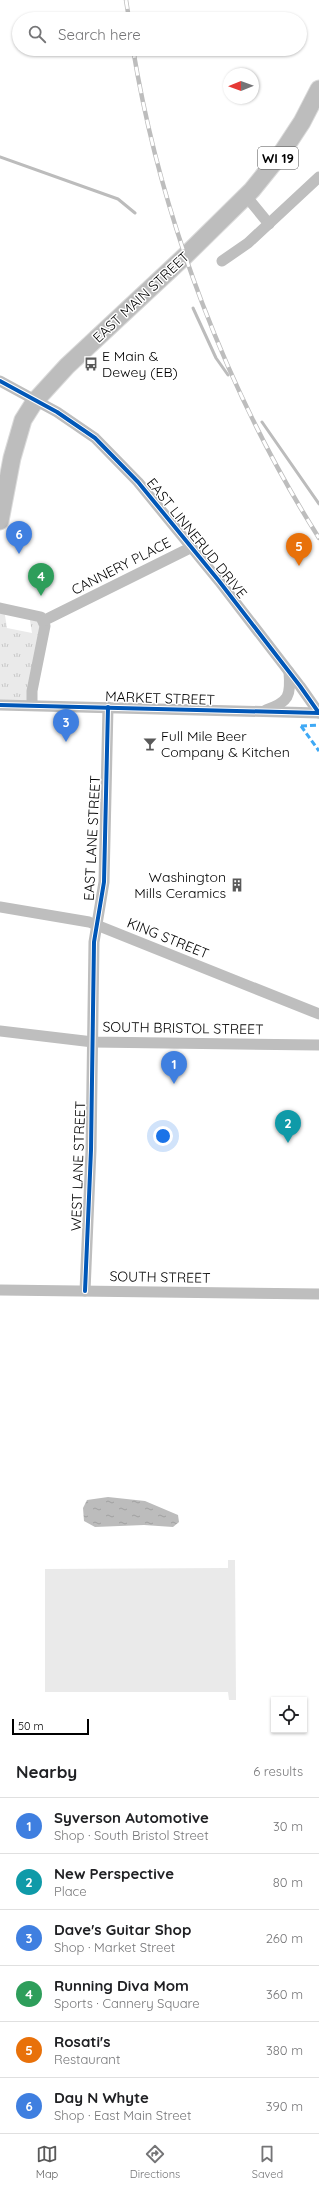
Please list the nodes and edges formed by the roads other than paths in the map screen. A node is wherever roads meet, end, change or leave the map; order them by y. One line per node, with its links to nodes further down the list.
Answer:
1 (319, 90): 3 (main road, EAST MAIN STREET / WI 19)
2 (319, 177): 4 (street)
3 (246, 196): 4 (street); 7 (main road, EAST MAIN STREET / WI 19)
4 (269, 224): 5 (street)
5 (222, 261)
6 (0, 381): 7 (street, EAST LINNERUD DRIVE)
7 (35, 401): 8 (main road, EAST MAIN STREET / WI 19); 9 (street, EAST LINNERUD DRIVE)
8 (0, 522)
9 (190, 548): 11 (street, CANNERY PLACE); 12 (street, EAST LINNERUD DRIVE)
10 (0, 608): 11 (street)
11 (41, 618): 14 (street)
12 (289, 672): 16 (street); 17 (street, EAST LINNERUD DRIVE)
13 (0, 705): 14 (street, MARKET STREET)
14 (32, 705): 15 (street, MARKET STREET)
15 (108, 707): 16 (street, MARKET STREET); 19 (street, EAST LANE STREET)
16 (260, 712): 17 (street, MARKET STREET)
17 (319, 713)
18 (0, 907): 19 (street, KING STREET)
19 (96, 925): 20 (street, KING STREET); 22 (street, EAST LANE STREET)
20 (319, 1014)
21 (0, 1031): 22 (street, SOUTH BRISTOL STREET)
22 (93, 1042): 23 (street, SOUTH BRISTOL STREET); 25 (street, WEST LANE STREET)
23 (319, 1045)
24 (0, 1290): 25 (street, SOUTH STREET)
25 (85, 1291): 26 (street, SOUTH STREET)
26 (319, 1294)

